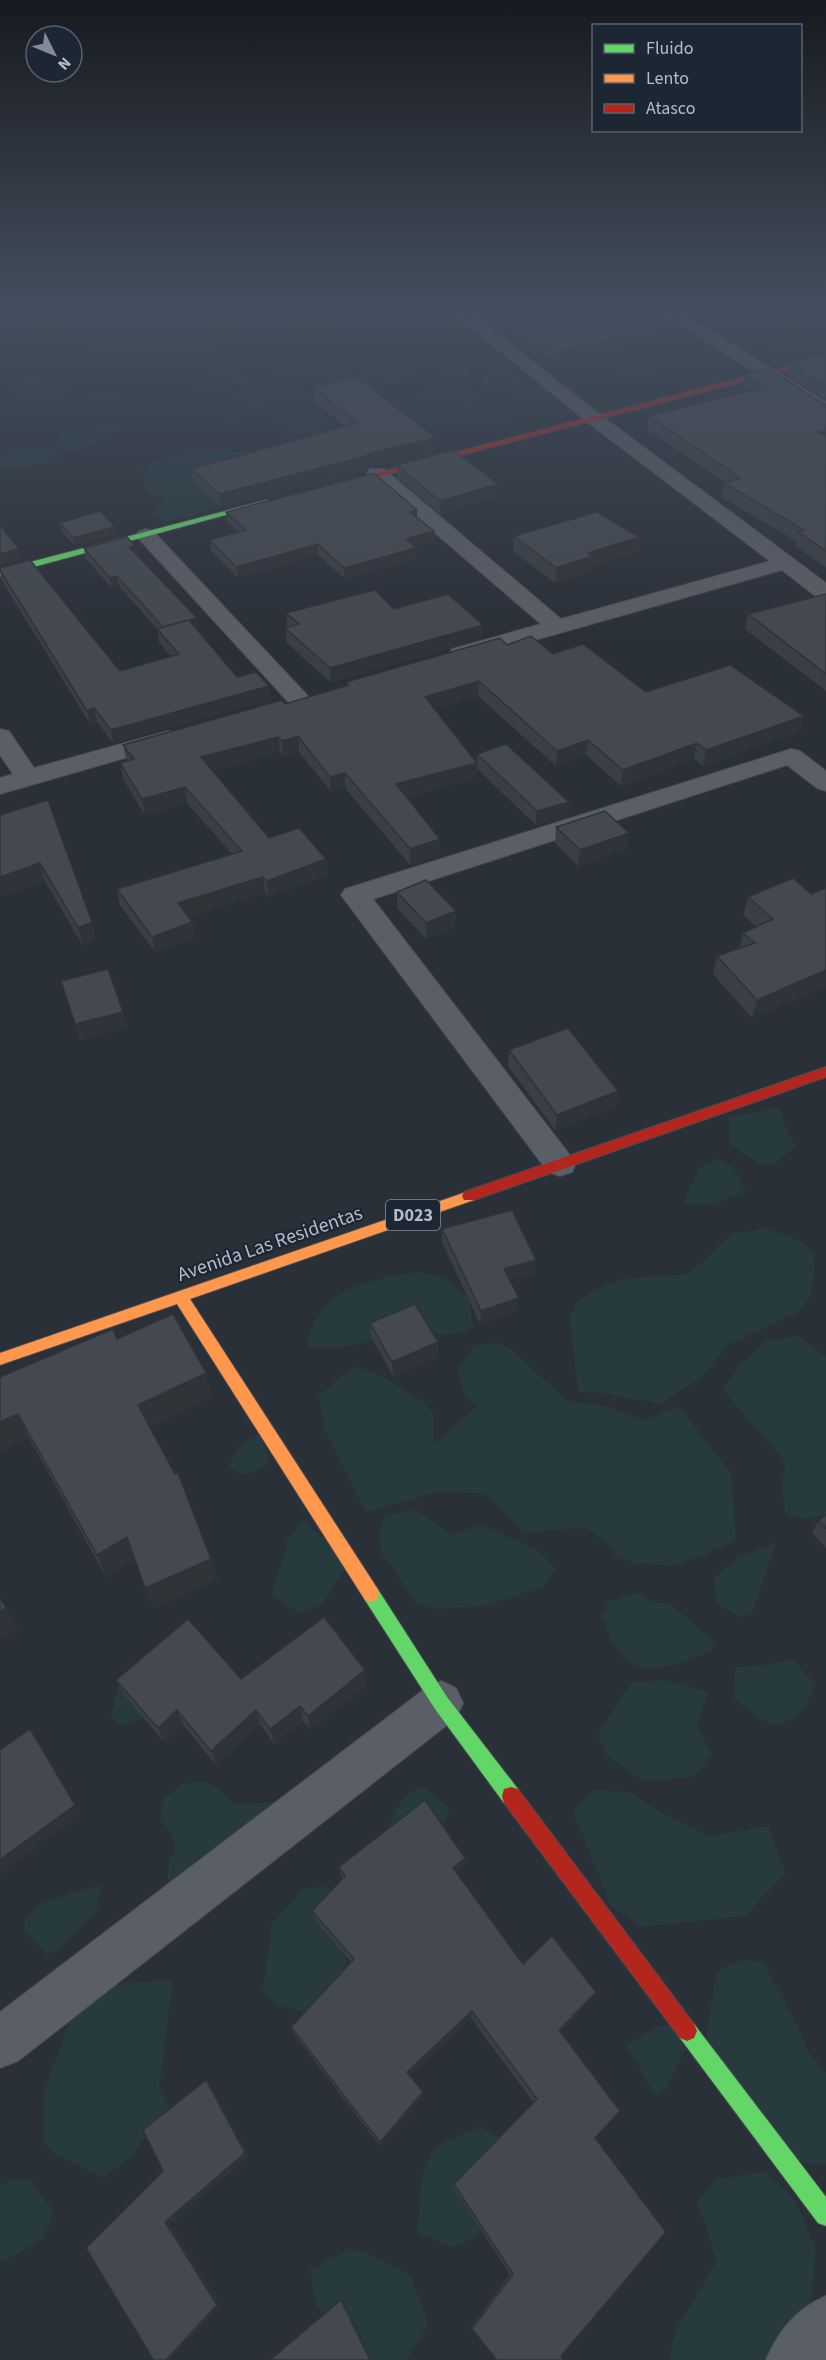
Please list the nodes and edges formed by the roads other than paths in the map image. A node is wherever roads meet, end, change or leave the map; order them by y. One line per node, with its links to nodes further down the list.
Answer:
1 (592, 417): 2 (street); 6 (street)
2 (377, 473): 3 (street); 9 (street)
3 (320, 489)
4 (285, 498): 5 (street)
5 (146, 535): 7 (street); 12 (street)
6 (784, 562): 8 (street); 9 (street)
7 (0, 573)
8 (826, 593)
9 (557, 627): 10 (street)
10 (434, 662)
11 (321, 694): 12 (street)
12 (299, 700): 13 (street)
13 (276, 706)
14 (186, 733): 16 (street)
15 (0, 736): 16 (street)
16 (28, 778): 18 (street)
17 (826, 783): 20 (street)
18 (0, 786)
19 (826, 1072): 20 (street, Avenida Las Residentas / D023)
20 (560, 1163): 21 (street, Avenida Las Residentas / D023)
21 (180, 1296): 22 (street, Avenida Las Residentas / D023); 23 (street)
22 (0, 1359)
23 (441, 1703): 24 (street); 25 (street)
24 (0, 2043)
25 (826, 2215)
26 (826, 2324): 27 (street)
27 (795, 2360)

